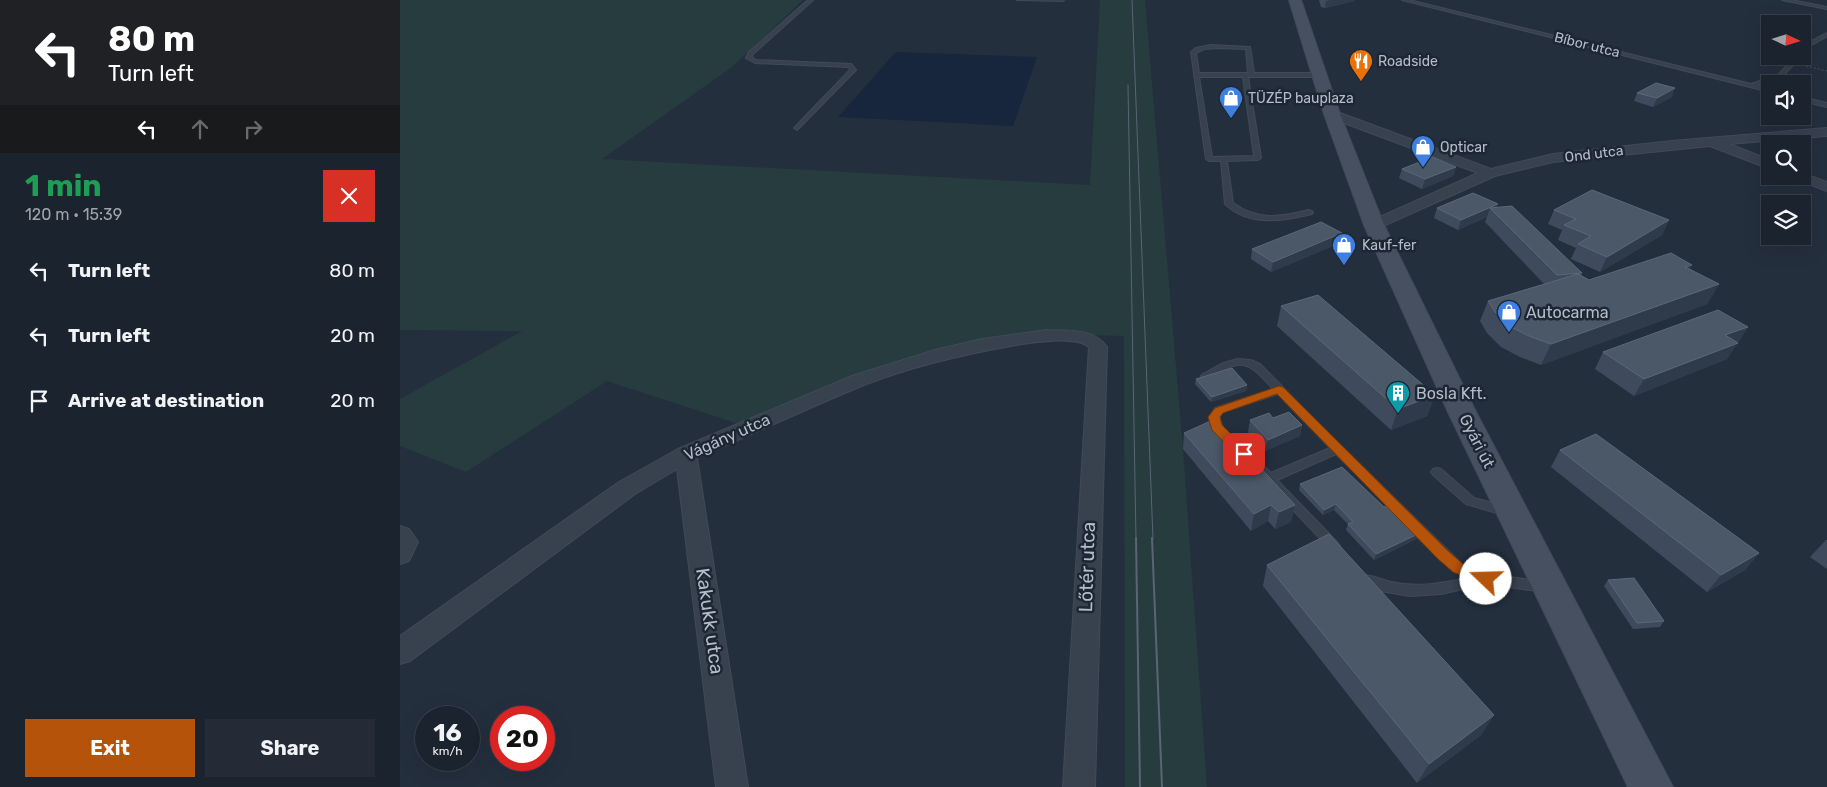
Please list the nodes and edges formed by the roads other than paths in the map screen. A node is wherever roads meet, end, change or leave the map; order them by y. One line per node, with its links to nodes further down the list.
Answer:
1 (811, 0): 19 (lane)
2 (1020, 0): 3 (lane)
3 (1062, 0)
4 (1295, 0): 13 (street, Gyári út)
5 (1404, 0): 14 (lane, Bíbor utca)
6 (1784, 0): 7 (lane)
7 (1827, 8)
8 (1827, 34): 9 (lane)
9 (1811, 43)
10 (1792, 65): 14 (lane)
11 (1248, 74): 12 (lane); 12 (lane); 13 (lane); 22 (lane)
12 (1196, 75): 22 (lane)
13 (1319, 75): 18 (street, Gyári út)
14 (1751, 85): 15 (lane, Bíbor utca)
15 (1761, 88)
16 (1811, 101): 17 (lane)
17 (1827, 105)
18 (1332, 114): 24 (street); 28 (street, Gyári út)
19 (796, 128)
20 (1827, 132): 21 (street, Ond utca)
21 (1710, 142): 23 (street); 24 (street, Ond utca)
22 (1224, 159): 27 (lane)
23 (1761, 162)
24 (1490, 173): 28 (street, Ond utca)
25 (1811, 180): 26 (street)
26 (1827, 187)
27 (1309, 212)
28 (1374, 225): 40 (street, Gyári út)
29 (1098, 347): 34 (street, Vágány utca); 49 (street, Lőtér utca)
30 (1208, 380): 31 (lane)
31 (1279, 390): 32 (lane); 33 (lane)
32 (1226, 438)
33 (1337, 449): 37 (lane); 38 (lane)
34 (686, 454): 47 (street, Vágány utca); 48 (street, Kakukk utca)
35 (1250, 460): 37 (lane)
36 (1437, 472): 40 (lane)
37 (1270, 478): 43 (lane)
38 (1386, 498): 39 (lane); 45 (lane)
39 (1373, 505)
40 (1513, 512): 46 (street, Gyári út)
41 (400, 536): 42 (street)
42 (400, 554)
43 (1344, 557)
44 (1359, 574): 45 (lane)
45 (1486, 579): 46 (lane)
46 (1551, 587): 50 (street, Gyári út)
47 (400, 652)
48 (732, 787)
49 (1079, 787)
50 (1651, 787)

